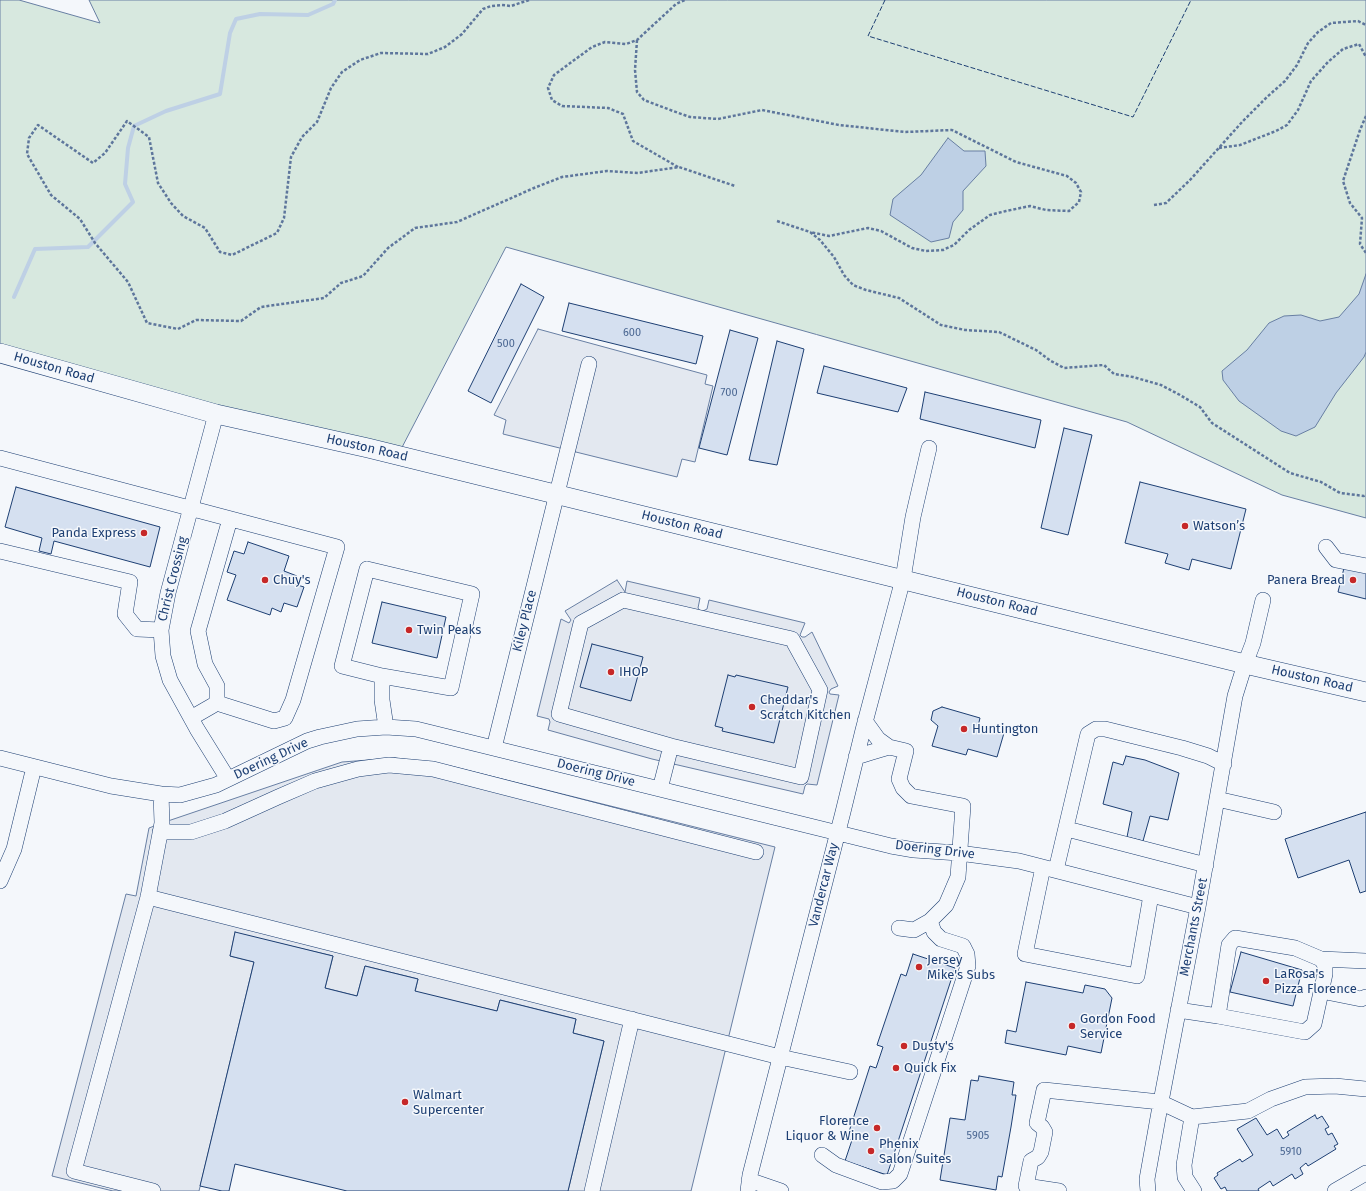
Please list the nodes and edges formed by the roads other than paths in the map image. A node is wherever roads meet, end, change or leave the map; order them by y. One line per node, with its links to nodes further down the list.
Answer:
1 (0, 353): 3 (main road, Houston Road)
2 (589, 364): 6 (street, Kiley Place)
3 (216, 414): 6 (main road, Houston Road); 7 (street, Christ Crossing)
4 (929, 448): 12 (street, Vandercar Way)
5 (0, 458): 7 (street)
6 (557, 494): 12 (main road, Houston Road); 24 (street, Kiley Place)
7 (191, 508): 8 (street); 14 (street, Christ Crossing)
8 (230, 519): 18 (street); 18 (street)
9 (1326, 547): 11 (street)
10 (0, 551): 14 (street)
11 (1366, 566)
12 (903, 579): 15 (main road, Houston Road); 20 (street, Vandercar Way)
13 (1263, 600): 15 (street, Merchants Street)
14 (161, 630): 19 (street, Christ Crossing)
15 (1245, 664): 17 (main road, Houston Road); 27 (street, Merchants Street)
16 (382, 676): 16 (street); 21 (street)
17 (1366, 692)
18 (217, 704): 19 (street)
19 (191, 718): 29 (street, Christ Crossing)
20 (865, 721): 23 (street); 26 (street, Vandercar Way)
21 (386, 727): 24 (street, Doering Drive); 29 (street, Doering Drive)
22 (671, 746): 22 (street); 30 (street)
23 (889, 747): 26 (street); 38 (street)
24 (494, 748): 30 (street, Doering Drive)
25 (0, 758): 28 (street, Doering Drive)
26 (856, 758): 36 (street, Vandercar Way)
27 (1224, 764): 32 (street, Merchants Street); 34 (street)
28 (34, 767): 31 (street, Doering Drive); 41 (street)
29 (228, 779): 31 (street, Doering Drive)
30 (660, 789): 36 (street, Doering Drive)
31 (161, 794): 35 (street)
32 (1217, 799): 33 (street); 39 (street, Merchants Street)
33 (1274, 812)
34 (1067, 829): 39 (street); 40 (street)
35 (160, 832): 37 (street); 43 (street)
36 (838, 832): 38 (street, Doering Drive); 54 (street, Vandercar Way)
37 (756, 852)
38 (959, 853): 40 (street, Doering Drive); 45 (street)
39 (1206, 864): 44 (street, Merchants Street)
40 (1050, 869): 42 (street, Doering Drive); 42 (street)
41 (0, 878)
42 (1151, 895): 44 (street, Doering Drive)
43 (148, 897): 53 (street); 62 (street)
44 (1198, 907): 51 (street, Merchants Street)
45 (930, 921): 46 (street); 59 (street)
46 (899, 928)
47 (1321, 958): 48 (street); 49 (street); 52 (street)
48 (1366, 960)
49 (1321, 991): 50 (street); 52 (street)
50 (1366, 998)
51 (1178, 1010): 52 (street); 57 (street, Merchants Street)
52 (1218, 1016)
53 (632, 1019): 54 (street); 63 (street)
54 (780, 1057): 55 (street); 61 (street, Vandercar Way)
55 (850, 1072)
56 (1366, 1089): 58 (street)
57 (1160, 1102): 58 (street); 65 (street); 66 (street, Merchants Street)
58 (1192, 1117): 67 (street)
59 (822, 1155)
60 (1366, 1173): 68 (street)
61 (748, 1185): 64 (street)
62 (153, 1191)
63 (592, 1191)
64 (781, 1191)
65 (1059, 1191)
66 (1148, 1191)
67 (1194, 1191)
68 (1335, 1191)

